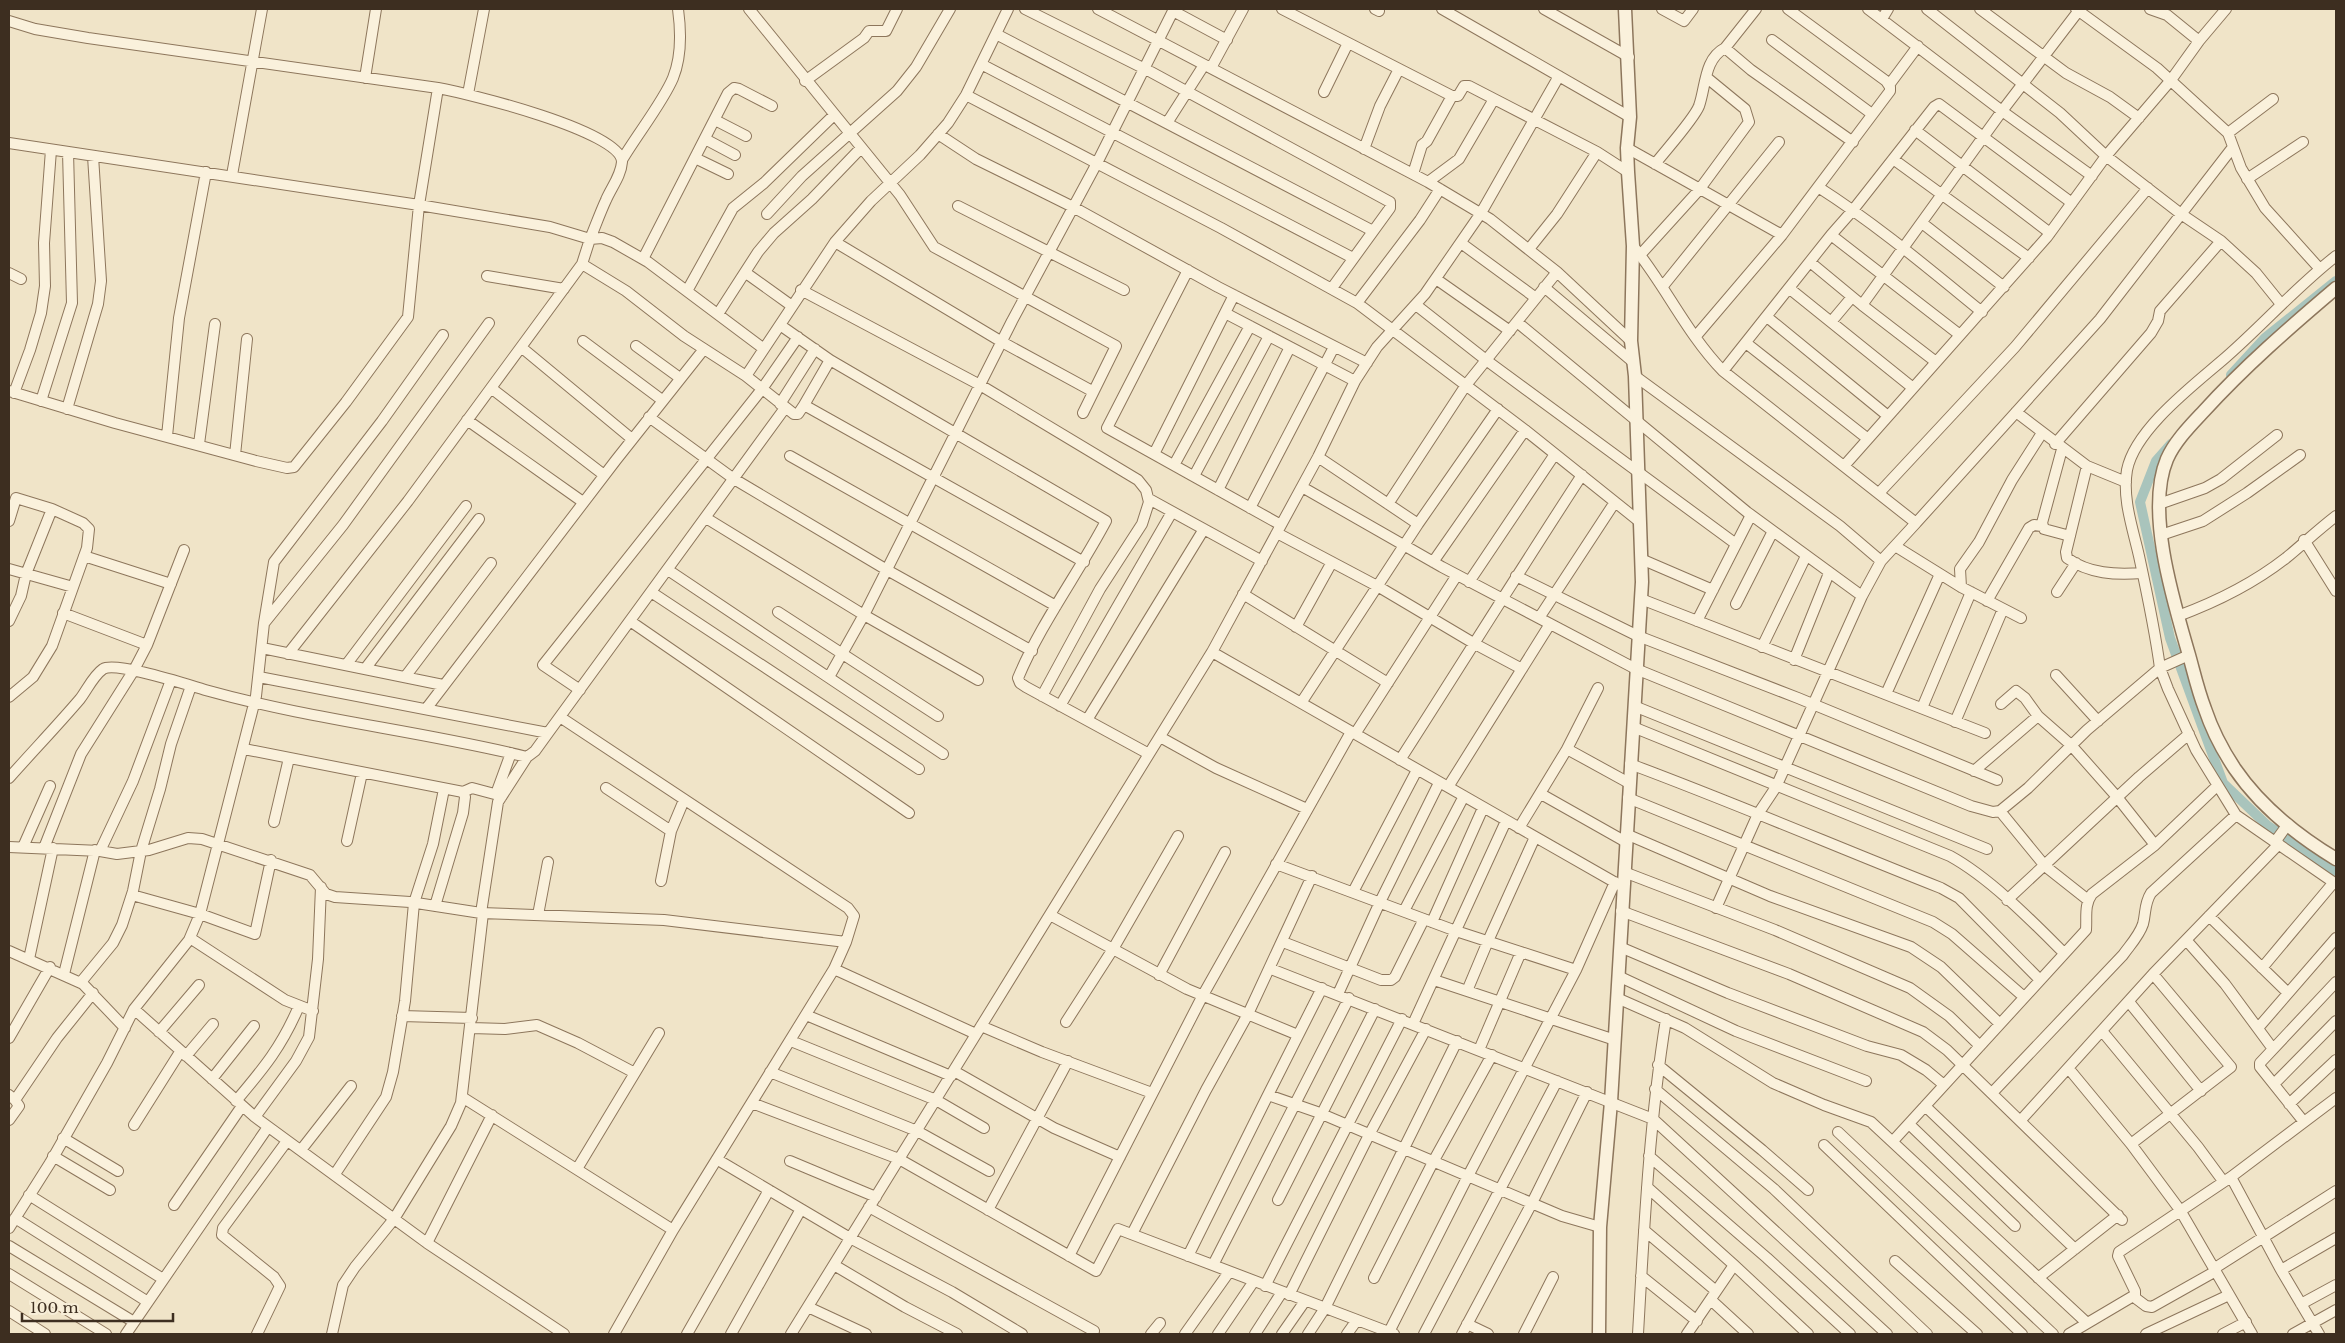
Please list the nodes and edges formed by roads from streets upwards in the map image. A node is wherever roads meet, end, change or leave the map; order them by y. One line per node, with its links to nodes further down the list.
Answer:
1 (262, 9): 41 (street)
2 (376, 9): 48 (street)
3 (484, 9): 56 (street)
4 (678, 9): 95 (street)
5 (749, 9): 50 (street)
6 (897, 9): 50 (street)
7 (950, 9): 74 (street)
8 (1008, 9): 31 (street)
9 (1025, 9): 44 (street)
10 (1098, 9): 34 (street)
11 (1243, 9): 32 (street)
12 (1282, 9): 36 (street)
13 (1442, 9): 46 (street)
14 (1544, 9): 40 (street)
15 (1625, 9): 40 (street)
16 (1662, 9): 17 (street)
17 (1693, 9)
18 (1756, 9): 38 (street)
19 (1788, 9): 52 (street)
20 (1868, 9): 29 (street)
21 (1888, 9): 29 (street)
22 (1927, 9): 51 (street)
23 (1980, 9): 39 (street)
24 (2150, 9): 28 (street)
25 (2226, 9): 35 (street)
26 (1174, 10): 32 (street); 34 (street)
27 (2078, 10): 39 (street); 49 (street)
28 (2163, 10): 35 (street)
29 (1882, 18): 37 (street)
30 (9, 21): 41 (street)
31 (996, 34): 42 (street); 61 (street)
32 (1227, 40): 43 (street)
33 (1772, 40): 64 (street)
34 (1158, 41): 43 (street); 44 (street)
35 (2199, 41): 49 (street)
36 (1348, 43): 45 (street); 55 (street)
37 (1918, 46): 52 (street); 63 (street)
38 (1725, 48): 47 (street); 80 (street)
39 (2043, 56): 51 (street); 67 (street)
40 (1629, 57): 66 (street)
41 (254, 62): 48 (street); 103 (street)
42 (982, 64): 57 (street); 72 (street)
43 (1208, 66): 54 (street); 85 (street)
44 (1144, 69): 54 (street); 61 (street)
45 (1399, 69): 58 (street); 85 (street)
46 (1559, 76): 66 (street); 68 (street)
47 (1706, 77): 97 (street); 111 (street)
48 (365, 78): 53 (street)
49 (2171, 80): 67 (street); 73 (street)
50 (805, 81): 65 (street)
51 (2023, 83): 63 (street); 92 (street)
52 (1889, 85): 64 (street)
53 (438, 88): 56 (street); 114 (street)
54 (1186, 91): 70 (street); 123 (street)
55 (1324, 92)
56 (468, 94): 95 (street)
57 (966, 95): 75 (street); 96 (street)
58 (1452, 96): 59 (street); 102 (street)
59 (1494, 99): 68 (street); 106 (street)
60 (2273, 99): 73 (street)
61 (1127, 102): 70 (street); 72 (street)
62 (772, 106): 69 (street)
63 (2002, 111): 77 (street); 104 (street)
64 (1872, 114): 80 (street)
65 (834, 115): 74 (street); 159 (street)
66 (1630, 116): 86 (street)
67 (2139, 118): 92 (street)
68 (1534, 119): 89 (street); 119 (street)
69 (714, 120): 76 (street); 78 (street)
70 (1168, 123): 123 (street)
71 (1915, 130): 77 (street); 94 (street); 98 (street)
72 (1113, 131): 96 (street); 136 (street)
73 (2228, 133): 83 (street)
74 (849, 134): 84 (street); 120 (street)
75 (938, 134): 107 (street); 117 (street)
76 (746, 136)
77 (1985, 137): 98 (street); 113 (street)
78 (705, 139): 90 (street); 93 (street)
79 (1778, 142): 115 (street)
80 (1853, 142): 108 (street)
81 (2303, 142): 105 (street)
82 (9, 143): 87 (street)
83 (2233, 147): 105 (street); 121 (street)
84 (861, 148): 107 (street); 145 (street)
85 (1364, 148): 102 (street)
86 (1627, 148): 97 (street); 100 (street)
87 (51, 150): 88 (street); 215 (street)
88 (68, 152): 91 (street); 217 (street)
89 (1597, 152): 100 (street); 132 (street)
90 (736, 155)
91 (93, 156): 99 (street); 220 (street)
92 (2106, 156): 104 (street); 109 (street)
93 (695, 158): 101 (street); 138 (street)
94 (1893, 158): 112 (street); 118 (street)
95 (622, 160): 127 (street)
96 (1096, 163): 117 (street); 153 (street)
97 (1655, 164): 111 (street)
98 (1964, 167): 112 (street); 124 (street)
99 (206, 172): 103 (street); 232 (street)
100 (1628, 172): 133 (street)
101 (728, 174)
102 (1412, 174): 106 (street)
103 (232, 175): 114 (street)
104 (2092, 176): 113 (street)
105 (2248, 179): 141 (street)
106 (1428, 182): 110 (street)
107 (890, 184): 129 (street); 161 (street)
108 (1818, 187): 118 (street); 125 (street)
109 (2148, 188): 121 (street); 256 (street)
110 (1440, 190): 119 (street); 164 (street)
111 (1699, 190): 115 (street); 133 (street)
112 (1943, 195): 122 (street); 137 (street)
113 (2072, 203): 124 (street)
114 (419, 205): 127 (street); 239 (street)
115 (1727, 205): 125 (street); 150 (street)
116 (958, 206): 134 (street)
117 (1073, 207): 134 (street); 142 (street)
118 (1853, 210): 126 (street); 131 (street)
119 (1481, 213): 130 (street); 132 (street)
120 (767, 214)
121 (2181, 214): 128 (street); 222 (street)
122 (1922, 223): 131 (street); 152 (street)
123 (1373, 231): 136 (street)
124 (2050, 233): 137 (street)
125 (1782, 234): 184 (street)
126 (1831, 235): 139 (street); 146 (street)
127 (590, 240): 138 (street); 140 (street)
128 (2221, 240): 165 (street); 236 (street)
129 (835, 242): 157 (street); 189 (street)
130 (1461, 243): 149 (street); 163 (street)
131 (1904, 248): 146 (street); 169 (street)
132 (1529, 249): 144 (street)
133 (1636, 250): 150 (street); 188 (street)
134 (1049, 252): 158 (street); 161 (street)
135 (2336, 256): 141 (street)
136 (1353, 258): 153 (street)
137 (2029, 258): 152 (street)
138 (643, 259): 159 (street)
139 (1810, 262): 156 (street); 162 (street)
140 (582, 264): 155 (street); 195 (street)
141 (2319, 268): 165 (street)
142 (1188, 270): 160 (street); 237 (street)
143 (9, 272): 148 (street)
144 (1556, 272): 151 (street); 188 (street)
145 (746, 273): 168 (street); 171 (street)
146 (1884, 275): 167 (street); 182 (street)
147 (487, 276): 155 (street)
148 (20, 279)
149 (1436, 279): 166 (street); 180 (street)
150 (1663, 286): 184 (street)
151 (1544, 287): 163 (street); 201 (street)
152 (2004, 287): 169 (street)
153 (1332, 288): 164 (street)
154 (2336, 288): 261 (street)
155 (564, 289): 192 (street)
156 (1790, 289): 172 (street); 174 (street)
157 (801, 290): 168 (street); 209 (street)
158 (1124, 290)
159 (687, 291): 171 (street)
160 (1234, 295): 170 (street); 194 (street)
161 (1026, 296): 189 (street); 214 (street)
162 (1852, 297): 167 (street); 174 (street)
163 (1536, 298): 173 (street)
164 (1357, 303): 179 (street)
165 (2281, 304): 253 (street)
166 (1416, 305): 179 (street); 199 (street)
167 (1862, 305): 202 (street)
168 (792, 306): 177 (street)
169 (1982, 312): 182 (street)
170 (1225, 313): 178 (street); 237 (street)
171 (718, 314): 196 (street)
172 (1767, 317): 190 (street); 224 (street)
173 (1517, 322): 180 (street); 227 (street)
174 (1831, 322): 212 (street)
175 (489, 323): 334 (street)
176 (215, 324): 235 (street)
177 (780, 325): 185 (street); 196 (street)
178 (1250, 326): 183 (street); 244 (street)
179 (1393, 330): 200 (street); 210 (street)
180 (1510, 331): 199 (street)
181 (443, 335): 334 (street)
182 (1960, 335): 202 (street)
183 (1269, 336): 193 (street); 251 (street)
184 (1696, 336): 204 (street)
185 (798, 338): 197 (street); 213 (street)
186 (247, 340): 239 (street)
187 (583, 341): 216 (street)
188 (1631, 341): 201 (street)
189 (1002, 342): 209 (street); 214 (street)
190 (1746, 343): 204 (street); 234 (street)
191 (636, 346): 207 (street)
192 (521, 347): 211 (street); 233 (street)
193 (1290, 347): 203 (street); 255 (street)
194 (1334, 347): 200 (street); 203 (street)
195 (704, 349): 205 (street); 207 (street)
196 (764, 349): 205 (street)
197 (815, 349): 198 (street); 219 (street)
198 (830, 360): 218 (street); 229 (street)
199 (1486, 360): 210 (street); 247 (street)
200 (1367, 362): 208 (street)
201 (1634, 362): 206 (street)
202 (1936, 362): 212 (street)
203 (1324, 365): 208 (street); 263 (street)
204 (1723, 371): 245 (street)
205 (746, 376): 213 (street)
206 (1635, 376): 227 (street); 290 (street)
207 (680, 378): 216 (street)
208 (1355, 381): 242 (street)
209 (980, 385): 229 (street); 257 (street)
210 (1466, 385): 221 (street); 260 (street)
211 (491, 388): 226 (street); 248 (street)
212 (1913, 388): 224 (street)
213 (762, 389): 219 (street); 243 (street)
214 (1092, 391): 223 (street)
215 (11, 392): 217 (street)
216 (662, 400): 225 (street)
217 (41, 401): 220 (street)
218 (804, 405): 219 (street); 250 (street)
219 (782, 406): 252 (street)
220 (67, 409): 232 (street)
221 (1498, 409): 228 (street); 274 (street)
222 (2016, 412): 230 (street); 273 (street)
223 (1083, 413)
224 (1888, 416): 234 (street)
225 (649, 418): 233 (street); 243 (street)
226 (467, 420): 258 (street); 345 (street)
227 (1637, 422): 247 (street); 266 (street)
228 (1525, 430): 238 (street); 293 (street)
229 (956, 433): 250 (street); 291 (street)
230 (2042, 433): 236 (street); 309 (street)
231 (2277, 435): 261 (street)
232 (167, 436): 235 (street)
233 (632, 439): 248 (street)
234 (1868, 439): 245 (street)
235 (198, 444): 239 (street)
236 (2059, 447): 246 (street); 275 (street)
237 (1154, 454): 244 (street)
238 (1555, 454): 249 (street); 305 (street)
239 (235, 455)
240 (2300, 455): 279 (street)
241 (790, 456): 272 (street)
242 (1318, 457): 254 (street); 260 (street)
243 (706, 459): 252 (street); 366 (street)
244 (1174, 465): 251 (street)
245 (1844, 466): 256 (street)
246 (2087, 466): 253 (street); 280 (street)
247 (1638, 472): 271 (street); 282 (street)
248 (604, 475): 258 (street)
249 (1582, 475): 259 (street); 304 (street)
250 (934, 476): 272 (street); 291 (street)
251 (1194, 476): 255 (street)
252 (734, 479): 268 (street); 298 (street)
253 (2126, 482): 299 (street)
254 (1302, 486): 277 (street); 283 (street)
255 (1218, 490): 263 (street)
256 (1878, 493): 273 (street)
257 (1149, 499): 265 (street); 368 (street)
258 (583, 502): 363 (street)
259 (1615, 502): 271 (street); 316 (street)
260 (1388, 504): 274 (street)
261 (2159, 504): 279 (street)
262 (466, 506): 349 (street)
263 (1250, 508): 277 (street)
264 (52, 509): 270 (street); 286 (street); 301 (street)
265 (1172, 512): 276 (street); 374 (street)
266 (1751, 515): 278 (street); 282 (street)
267 (2336, 516): 281 (street)
268 (706, 518): 297 (street); 326 (street)
269 (479, 519): 351 (street)
270 (9, 521)
271 (1640, 522): 288 (street)
272 (910, 523): 298 (street); 322 (street)
273 (1916, 523): 284 (street)
274 (1418, 524): 283 (street)
275 (2042, 526): 280 (street); 320 (street)
276 (1204, 529): 289 (street); 381 (street)
277 (1279, 529): 289 (street); 292 (street)
278 (1773, 531): 287 (street); 321 (street)
279 (2161, 535): 327 (street)
280 (2070, 536): 295 (street)
281 (2304, 540): 311 (street); 327 (street)
282 (1736, 544): 310 (street)
283 (1404, 546): 293 (street); 308 (street)
284 (1895, 546): 290 (street); 302 (street)
285 (184, 550): 306 (street)
286 (84, 556): 306 (street); 307 (street)
287 (1806, 556): 300 (street); 340 (street)
288 (1641, 559): 310 (street); 319 (street)
289 (1262, 561): 315 (street)
290 (1881, 561): 317 (street)
291 (1084, 562): 322 (street)
292 (1332, 562): 308 (street); 336 (street)
293 (1433, 562): 303 (street)
294 (491, 563): 358 (street)
295 (2076, 563): 299 (street); 314 (street)
296 (9, 569): 301 (street)
297 (668, 570): 312 (street); 359 (street)
298 (887, 570): 326 (street); 342 (street)
299 (2142, 572): 350 (street)
300 (1829, 573): 317 (street); 348 (street)
301 (26, 574): 307 (street); 331 (street)
302 (1940, 574): 309 (street); 367 (street)
303 (1457, 575): 305 (street); 328 (street)
304 (1516, 576): 316 (street); 318 (street)
305 (1469, 582): 318 (street)
306 (171, 584): 339 (street)
307 (73, 587): 325 (street)
308 (1379, 587): 328 (street); 344 (street)
309 (1961, 587): 313 (street)
310 (1713, 590): 333 (street)
311 (2336, 591)
312 (651, 592): 332 (street); 402 (street)
313 (1971, 592): 320 (street); 376 (street)
314 (2057, 592)
315 (1244, 594): 336 (street); 343 (street)
316 (1554, 596): 329 (street); 337 (street)
317 (1862, 596): 355 (street)
318 (1501, 598): 329 (street); 338 (street)
319 (1641, 599): 333 (street); 337 (street)
320 (1987, 601): 323 (street)
321 (1736, 604)
322 (1056, 606): 342 (street)
323 (2003, 609): 330 (street); 383 (street)
324 (778, 612): 346 (street)
325 (63, 613): 339 (street); 369 (street)
326 (864, 615): 346 (street); 361 (street)
327 (2178, 616): 347 (street)
328 (1430, 618): 338 (street); 362 (street)
329 (1539, 618): 335 (street)
330 (2021, 618)
331 (9, 621)
332 (630, 621): 366 (street); 425 (street)
333 (1697, 621): 340 (street)
334 (264, 623): 341 (street)
335 (1550, 624): 352 (street); 353 (street)
336 (1296, 627): 344 (street)
337 (1638, 636): 353 (street); 372 (street)
338 (1474, 644): 352 (street); 399 (street)
339 (147, 645): 354 (street)
340 (1762, 647): 348 (street)
341 (262, 648): 345 (street); 357 (street)
342 (1032, 651): 368 (street)
343 (1212, 652): 371 (street); 390 (street)
344 (1336, 652): 362 (street); 371 (street)
345 (288, 654): 349 (street)
346 (843, 655): 359 (street); 378 (street)
347 (2186, 656): 350 (street); 432 (street)
348 (1794, 660): 355 (street)
349 (346, 665): 351 (street)
350 (2163, 666): 382 (street); 389 (street)
351 (365, 669): 358 (street)
352 (1522, 669): 409 (street)
353 (1636, 669): 375 (street); 388 (street)
354 (134, 670): 360 (street); 406 (street); 442 (street)
355 (1826, 671): 367 (street); 372 (street)
356 (2056, 675): 382 (street)
357 (258, 677): 370 (street); 377 (street)
358 (405, 677): 363 (street)
359 (829, 677): 395 (street)
360 (171, 680): 364 (street); 444 (street)
361 (978, 680)
362 (1388, 683): 386 (street)
363 (443, 685): 377 (street)
364 (191, 686): 370 (street); 445 (street)
365 (1598, 688): 392 (street)
366 (580, 690): 380 (street)
367 (1886, 694): 376 (street)
368 (1042, 696): 374 (street)
369 (9, 697)
370 (254, 703): 393 (street); 394 (street)
371 (1301, 703): 386 (street)
372 (1812, 703): 388 (street); 404 (street)
373 (2001, 704): 379 (street)
374 (1060, 706): 381 (street)
375 (1634, 706): 384 (street); 401 (street)
376 (1922, 708): 383 (street)
377 (426, 709): 385 (street)
378 (938, 716)
379 (2038, 716): 391 (street); 404 (street)
380 (560, 717): 385 (street); 421 (street)
381 (1087, 720): 396 (street)
382 (2098, 721): 391 (street)
383 (1956, 722): 387 (street)
384 (1633, 727): 400 (street); 412 (street)
385 (548, 733): 397 (street)
386 (1353, 733): 399 (street); 423 (street)
387 (1985, 733)
388 (1798, 734): 401 (street); 424 (street)
389 (2189, 734): 411 (street); 419 (street)
390 (1160, 737): 396 (street); 423 (street)
391 (2071, 745): 419 (street); 424 (street)
392 (1567, 749): 408 (street); 416 (street)
393 (244, 750): 398 (street); 437 (street)
394 (512, 753): 397 (street); 417 (street)
395 (943, 754)
396 (1149, 754): 472 (street)
397 (527, 757): 417 (street)
398 (290, 758): 405 (street); 429 (street)
399 (1400, 760): 403 (street)
400 (1630, 764): 408 (street); 426 (street)
401 (1784, 766): 412 (street); 443 (street)
402 (919, 769)
403 (1417, 770): 409 (street); 459 (street)
404 (1974, 770): 407 (street)
405 (362, 773): 414 (street); 436 (street)
406 (9, 778)
407 (1997, 780)
408 (1629, 783): 420 (street)
409 (1444, 785): 418 (street); 463 (street)
410 (50, 786): 441 (street)
411 (2217, 786): 427 (street); 439 (street)
412 (1776, 787): 426 (street); 461 (street)
413 (606, 788): 431 (street)
414 (444, 789): 415 (street); 464 (street)
415 (463, 792): 417 (street); 465 (street)
416 (1541, 794): 430 (street); 435 (street)
417 (499, 795): 469 (street)
418 (1464, 796): 422 (street); 467 (street)
419 (2118, 797): 439 (street); 451 (street)
420 (1628, 798): 435 (street); 438 (street)
421 (684, 800): 431 (street); 480 (street)
422 (1483, 808): 428 (street); 474 (street)
423 (1307, 809): 450 (street)
424 (2000, 811): 451 (street)
425 (909, 813)
426 (1758, 814): 438 (street); 499 (street)
427 (2236, 815): 432 (street); 567 (street)
428 (1506, 821): 430 (street); 475 (street)
429 (274, 822)
430 (1520, 828): 434 (street)
431 (671, 830): 455 (street)
432 (2281, 835): 447 (street); 456 (street); 473 (street)
433 (1178, 836): 483 (street)
434 (1535, 837): 457 (street); 478 (street)
435 (1626, 838): 452 (street); 454 (street)
436 (347, 841)
437 (218, 843): 445 (street); 448 (street); 470 (street)
438 (1744, 845): 454 (street); 509 (street)
439 (2155, 845): 462 (street)
440 (9, 847): 441 (street)
441 (23, 847): 442 (street)
442 (48, 848): 444 (street); 487 (street)
443 (1987, 849)
444 (97, 850): 445 (street); 494 (street)
445 (141, 851): 460 (street)
446 (1225, 852): 495 (street)
447 (2336, 859)
448 (271, 860): 458 (street); 470 (street)
449 (548, 862): 471 (street)
450 (1276, 864): 453 (street); 508 (street)
451 (2045, 866): 461 (street); 462 (street)
452 (1624, 872): 457 (street); 466 (street)
453 (1312, 876): 459 (street); 481 (street)
454 (1730, 878): 466 (street); 529 (street)
455 (661, 881)
456 (2335, 883): 490 (street)
457 (1619, 885): 468 (street); 493 (street)
458 (321, 887): 464 (street); 517 (street)
459 (1353, 892): 463 (street)
460 (132, 895): 470 (street); 500 (street)
461 (2007, 900): 486 (street)
462 (2088, 900): 486 (street)
463 (1380, 902): 467 (street); 489 (street)
464 (414, 903): 465 (street); 520 (street)
465 (435, 906): 469 (street)
466 (1716, 908): 543 (street)
467 (1404, 911): 474 (street)
468 (1622, 911): 482 (street); 551 (street)
469 (482, 913): 471 (street); 526 (street)
470 (200, 914): 476 (street)
471 (538, 915): 480 (street)
472 (1050, 915): 483 (street); 534 (street)
473 (2210, 916): 479 (street); 490 (street)
474 (1428, 920): 475 (street); 489 (street)
475 (1456, 931): 478 (street); 498 (street)
476 (190, 938): 514 (street); 515 (street)
477 (2336, 938): 505 (street)
478 (1488, 941): 485 (street); 504 (street)
479 (2187, 941): 496 (street); 532 (street)
480 (846, 942): 491 (street)
481 (1283, 942): 489 (street); 492 (street)
482 (1620, 947): 497 (street); 561 (street)
483 (1113, 950): 495 (street); 525 (street)
484 (9, 951): 487 (street)
485 (1522, 952): 493 (street); 512 (street)
486 (2064, 953): 499 (street)
487 (29, 959): 488 (street)
488 (50, 967): 494 (street); 539 (street)
489 (1350, 968): 507 (street)
490 (2262, 968): 505 (street)
491 (834, 969): 518 (street); 534 (street)
492 (1271, 969): 503 (street); 519 (street)
493 (1576, 970): 522 (street)
494 (64, 974): 500 (street)
495 (1159, 974): 508 (street)
496 (2153, 974): 513 (street); 564 (street)
497 (1618, 976): 511 (street); 559 (street)
498 (1434, 980): 504 (street); 528 (street)
499 (2040, 980): 509 (street)
500 (81, 982): 506 (street)
501 (2336, 982): 544 (street)
502 (199, 984): 536 (street)
503 (1322, 988): 507 (street); 538 (street)
504 (1467, 991): 512 (street)
505 (2288, 993): 532 (street)
506 (93, 994): 531 (street); 570 (street)
507 (1338, 994): 510 (street)
508 (1203, 995): 519 (street); 566 (street)
509 (2024, 997): 529 (street)
510 (1349, 998): 516 (street); 576 (street)
511 (1617, 998): 523 (street); 541 (street)
512 (1499, 1002): 522 (street); 545 (street)
513 (2129, 1002): 535 (street); 564 (street)
514 (300, 1006): 517 (street); 574 (street)
515 (134, 1009): 531 (street); 536 (street)
516 (1376, 1009): 521 (street); 579 (street)
517 (313, 1011): 582 (street)
518 (806, 1014): 540 (street); 556 (street)
519 (1248, 1014): 538 (street); 638 (street)
520 (402, 1016): 526 (street); 613 (street)
521 (1402, 1019): 528 (street); 590 (street)
522 (1551, 1019): 541 (street); 552 (street)
523 (1666, 1019): 550 (street); 598 (street)
524 (2336, 1021): 560 (street)
525 (1066, 1022)
526 (472, 1023): 554 (street); 569 (street)
527 (213, 1024): 546 (street)
528 (1413, 1024): 533 (street)
529 (2000, 1024): 543 (street)
530 (254, 1026): 557 (street)
531 (125, 1028): 596 (street)
532 (2258, 1028): 544 (street)
533 (1426, 1029): 542 (street); 595 (street)
534 (979, 1030): 549 (street); 556 (street)
535 (2102, 1031): 553 (street); 580 (street)
536 (159, 1032): 546 (street)
537 (659, 1033): 554 (street)
538 (1298, 1035): 568 (street)
539 (9, 1038)
540 (791, 1040): 555 (street); 571 (street)
541 (1614, 1040): 572 (street)
542 (1457, 1041): 545 (street); 601 (street)
543 (1980, 1046): 551 (street)
544 (2273, 1049): 560 (street)
545 (1480, 1050): 547 (street)
546 (183, 1054): 557 (street); 589 (street)
547 (1492, 1055): 552 (street); 609 (street)
548 (2336, 1060): 577 (street)
549 (1068, 1061): 566 (street); 583 (street)
550 (1658, 1065): 563 (street); 620 (street)
551 (1962, 1065): 561 (street); 567 (street)
552 (1525, 1068): 558 (street); 614 (street)
553 (2068, 1069): 586 (street); 599 (street)
554 (634, 1072): 610 (street)
555 (770, 1072): 575 (street); 593 (street)
556 (952, 1073): 571 (street); 583 (street)
557 (212, 1079): 574 (street)
558 (1557, 1080): 565 (street); 619 (street)
559 (1866, 1081)
560 (2274, 1084): 577 (street)
561 (1944, 1085): 578 (street)
562 (351, 1086): 602 (street)
563 (1654, 1090): 584 (street); 715 (street)
564 (2201, 1091): 580 (street)
565 (1587, 1092): 572 (street); 625 (street)
566 (1152, 1093): 605 (street)
567 (1992, 1093): 586 (street)
568 (1268, 1095): 576 (street); 646 (street)
569 (462, 1097): 581 (street); 632 (street)
570 (12, 1098): 585 (street)
571 (936, 1100): 592 (street); 593 (street)
572 (1611, 1102): 584 (street); 634 (street)
573 (2335, 1102): 587 (street)
574 (239, 1103): 582 (street); 626 (street)
575 (752, 1103): 606 (street); 607 (street)
576 (1294, 1104): 579 (street); 650 (street)
577 (2289, 1104): 587 (street)
578 (1925, 1106): 588 (street); 644 (street)
579 (1322, 1114): 590 (street); 624 (street)
580 (2170, 1114): 599 (street); 615 (street)
581 (492, 1115): 610 (street); 641 (street)
582 (255, 1117): 591 (street)
583 (1036, 1119): 605 (street); 629 (street)
584 (1653, 1119): 604 (street); 714 (street)
585 (9, 1120)
586 (2021, 1120): 644 (street)
587 (2304, 1122): 615 (street)
588 (1909, 1124): 598 (street); 633 (street)
589 (134, 1125)
590 (1348, 1126): 595 (street); 662 (street)
591 (268, 1127): 597 (street); 659 (street)
592 (984, 1128)
593 (917, 1131): 606 (street); 611 (street)
594 (1838, 1132): 718 (street)
595 (1369, 1135): 601 (street); 663 (street)
596 (63, 1138): 603 (street); 612 (street)
597 (287, 1141): 602 (street); 688 (street)
598 (1893, 1141): 658 (street)
599 (2131, 1144): 630 (street)
600 (1824, 1146): 717 (street)
601 (1403, 1149): 609 (street); 671 (street)
602 (301, 1150): 613 (street)
603 (53, 1156): 617 (street); 622 (street)
604 (1648, 1156): 616 (street); 713 (street)
605 (1120, 1157): 645 (street)
606 (899, 1159): 623 (street); 629 (street)
607 (718, 1160): 618 (street); 636 (street)
608 (790, 1161): 623 (street)
609 (1433, 1162): 614 (street); 657 (street)
610 (577, 1169): 636 (street)
611 (988, 1171)
612 (118, 1172)
613 (335, 1174): 632 (street)
614 (1468, 1176): 619 (street); 683 (street)
615 (2227, 1179): 630 (street); 639 (street)
616 (1647, 1187): 637 (street); 648 (street)
617 (110, 1190)
618 (769, 1190): 628 (street); 692 (street)
619 (1499, 1190): 625 (street); 705 (street)
620 (1808, 1190)
621 (2336, 1191): 639 (street)
622 (29, 1195): 631 (street); 659 (street)
623 (876, 1197): 627 (street)
624 (1278, 1200)
625 (1532, 1203): 634 (street); 680 (street)
626 (174, 1205)
627 (869, 1207): 640 (street); 682 (street)
628 (801, 1209): 640 (street); 693 (street)
629 (988, 1210): 645 (street)
630 (2180, 1210): 651 (street); 666 (street)
631 (15, 1218): 635 (street); 668 (street)
632 (394, 1219): 641 (street); 689 (street)
633 (2015, 1226)
634 (1600, 1227): 709 (street)
635 (9, 1228)
636 (673, 1230): 691 (street)
637 (1644, 1230): 655 (street); 664 (street)
638 (1132, 1234): 645 (street); 646 (street)
639 (2263, 1237): 651 (street); 652 (street)
640 (850, 1238): 649 (street); 697 (street)
641 (426, 1243): 690 (street)
642 (2335, 1243): 652 (street)
643 (9, 1246): 676 (street)
644 (2075, 1249): 658 (street)
645 (1069, 1256)
646 (1188, 1256): 650 (street)
647 (1895, 1261): 716 (street)
648 (1734, 1264): 664 (street); 712 (street)
649 (834, 1265): 670 (street); 696 (street)
650 (1212, 1265): 653 (street)
651 (2216, 1270): 665 (street); 666 (street)
652 (2281, 1270): 669 (street)
653 (1229, 1272): 660 (street); 699 (street)
654 (9, 1274): 686 (street)
655 (1641, 1276): 675 (street); 710 (street)
656 (1553, 1277): 708 (street)
657 (1374, 1278)
658 (2038, 1278): 679 (street)
659 (163, 1279): 668 (street)
660 (1254, 1281): 662 (street); 700 (street)
661 (2336, 1285): 669 (street)
662 (1265, 1286): 663 (street)
663 (1285, 1293): 667 (street); 701 (street)
664 (1714, 1295): 675 (street); 711 (street)
665 (2228, 1295): 677 (street); 720 (street)
666 (2134, 1297): 679 (street)
667 (1305, 1301): 671 (street); 702 (street)
668 (148, 1302): 676 (street)
669 (2301, 1304): 681 (street)
670 (808, 1307): 694 (street); 695 (street)
671 (1325, 1308): 674 (street); 703 (street)
672 (2336, 1310): 681 (street)
673 (9, 1311): 685 (street)
674 (1357, 1320): 683 (street); 704 (street)
675 (1697, 1321): 684 (street)
676 (134, 1322): 687 (street)
677 (2246, 1322): 721 (street); 722 (street)
678 (1160, 1323): 698 (street)
679 (2088, 1323): 719 (street)
680 (1466, 1324): 706 (street); 707 (street)
681 (2312, 1324): 723 (street); 724 (street)
682 (1094, 1330)
683 (1391, 1333)
684 (1691, 1333)
685 (45, 1334)
686 (106, 1334)
687 (126, 1334)
688 (257, 1334)
689 (332, 1334)
690 (564, 1334)
691 (614, 1334)
692 (687, 1334)
693 (731, 1334)
694 (791, 1334)
695 (866, 1334)
696 (957, 1334)
697 (1022, 1334)
698 (1151, 1334)
699 (1185, 1334)
700 (1218, 1334)
701 (1256, 1334)
702 (1282, 1334)
703 (1308, 1334)
704 (1347, 1334)
705 (1424, 1334)
706 (1462, 1334)
707 (1488, 1334)
708 (1524, 1334)
709 (1599, 1334)
710 (1638, 1334)
711 (1748, 1334)
712 (1808, 1334)
713 (1850, 1334)
714 (1888, 1334)
715 (1927, 1334)
716 (1977, 1334)
717 (2022, 1334)
718 (2053, 1334)
719 (2069, 1334)
720 (2146, 1334)
721 (2223, 1334)
722 (2252, 1334)
723 (2293, 1334)
724 (2319, 1334)

